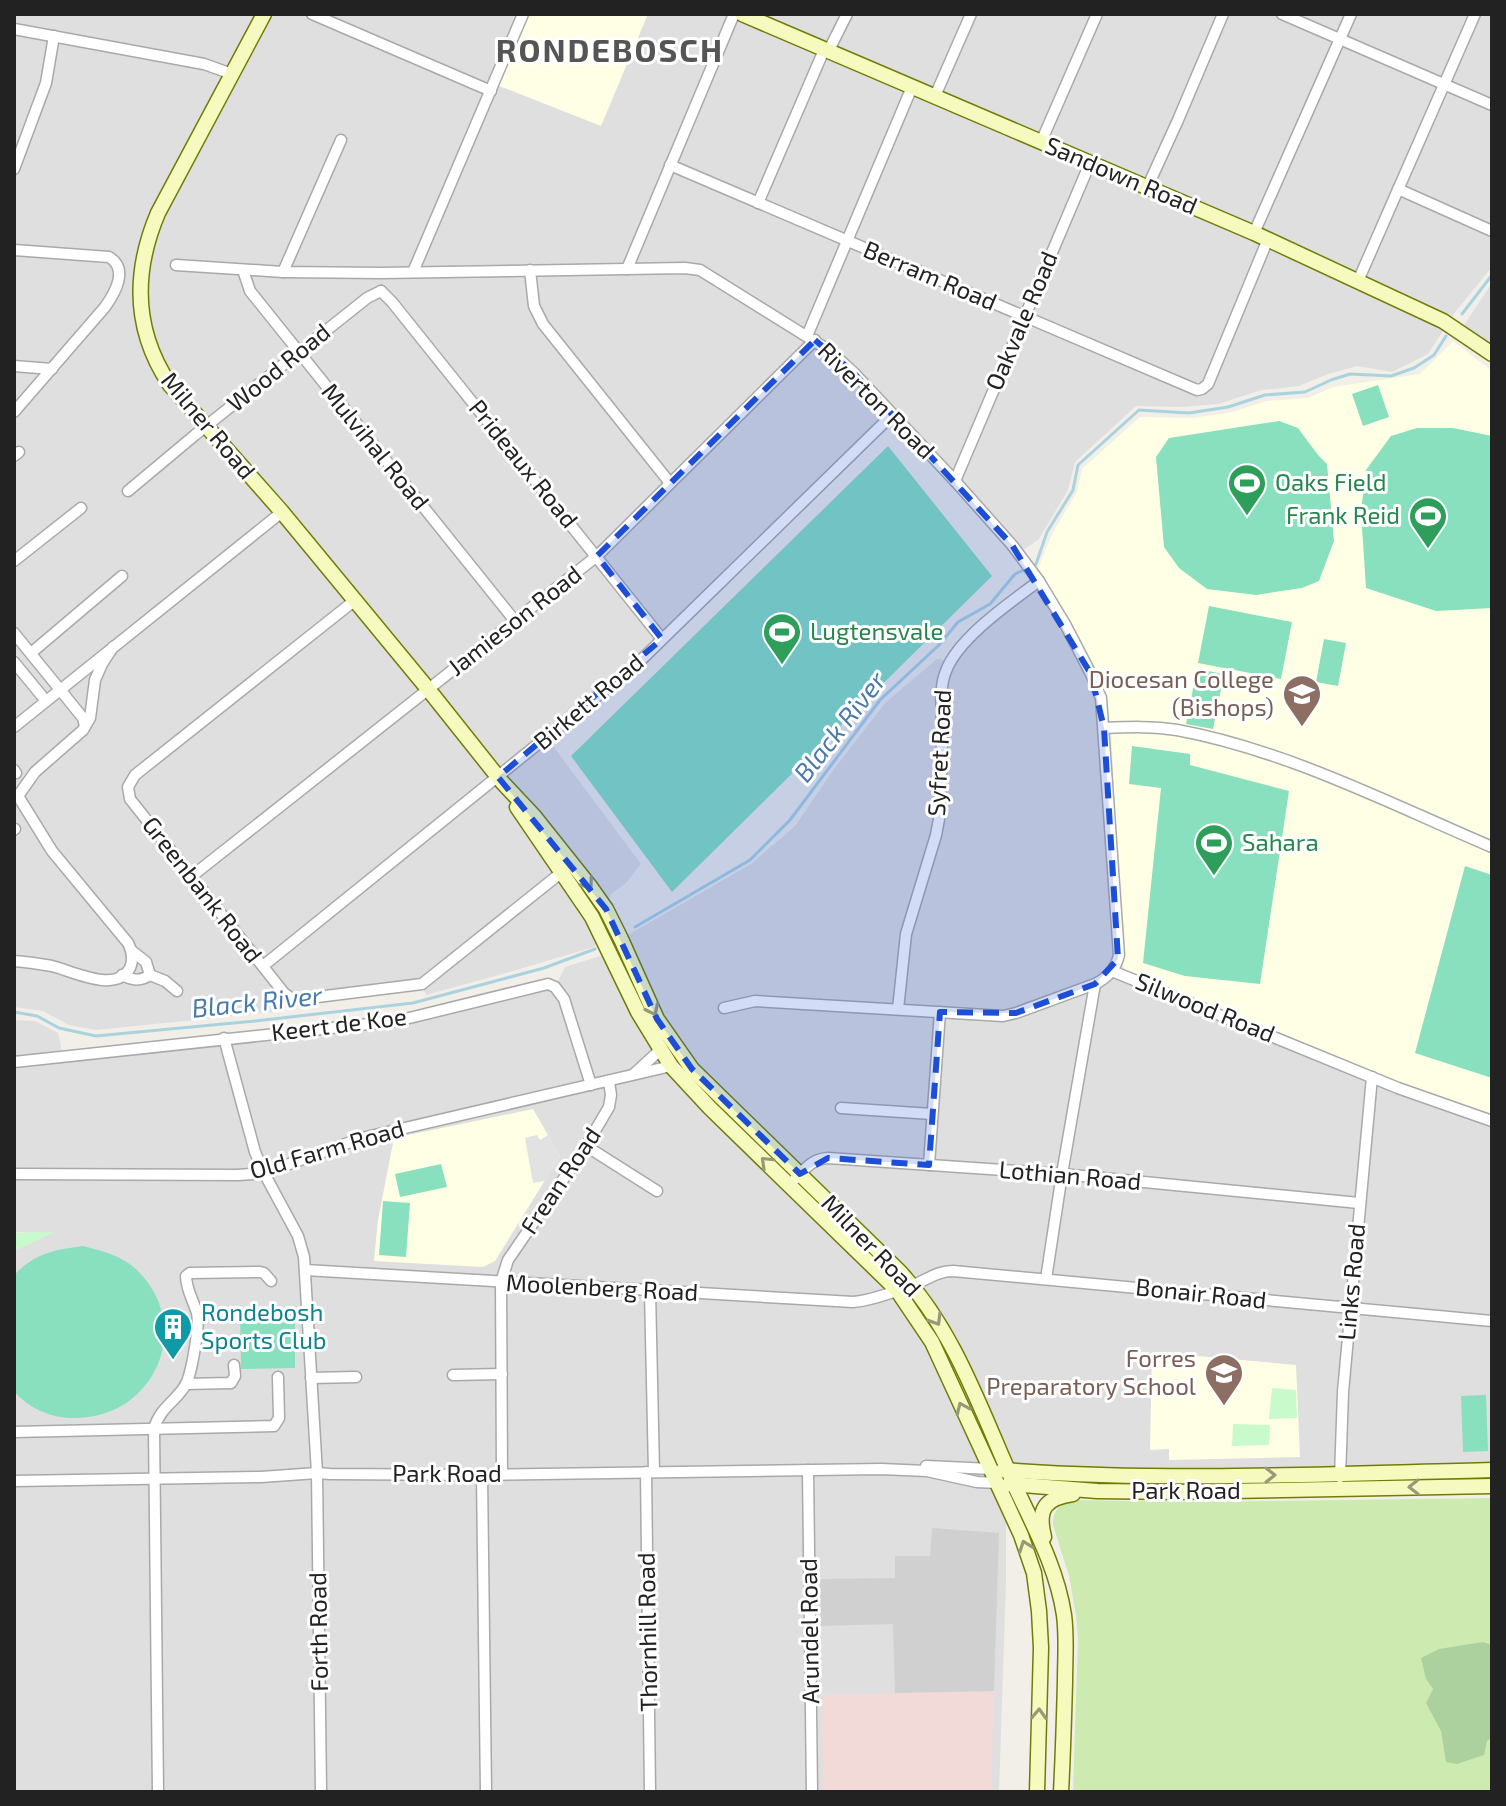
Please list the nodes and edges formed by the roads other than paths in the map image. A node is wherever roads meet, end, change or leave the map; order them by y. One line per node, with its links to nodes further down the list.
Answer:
1 (264, 14): 17 (main road, Milner Road)
2 (312, 14): 20 (street)
3 (523, 14): 20 (street)
4 (734, 14): 26 (street)
5 (742, 14): 16 (main road, Sandown Road)
6 (847, 14): 16 (street)
7 (971, 14): 21 (street)
8 (1097, 14): 24 (street)
9 (1223, 14): 28 (street)
10 (1282, 14): 15 (street)
11 (1351, 14): 15 (street)
12 (1475, 14): 18 (street)
13 (14, 29): 14 (street)
14 (54, 36): 17 (street); 27 (street)
15 (1340, 39): 18 (street); 32 (street)
16 (826, 51): 19 (main road, Sandown Road); 30 (street)
17 (232, 74): 52 (main road, Milner Road)
18 (1444, 84): 22 (street); 29 (street)
19 (912, 87): 21 (main road, Sandown Road); 33 (street, Jamieson Road)
20 (491, 91): 40 (street)
21 (935, 96): 24 (main road, Sandown Road)
22 (1492, 105)
23 (341, 140): 39 (street)
24 (1041, 142): 25 (main road, Sandown Road)
25 (1090, 163): 28 (main road, Sandown Road); 44 (street, Oakvale Road)
26 (670, 165): 30 (street, Berram Road); 36 (street)
27 (14, 169)
28 (1147, 188): 32 (main road, Sandown Road)
29 (1398, 189): 31 (street); 42 (street)
30 (758, 203): 33 (street, Berram Road)
31 (1492, 231)
32 (1261, 236): 42 (main road, Sandown Road); 44 (street, Berram Road)
33 (847, 241): 44 (street, Berram Road); 45 (street, Jamieson Road)
34 (14, 250): 49 (street)
35 (176, 265): 37 (street, Riverton Road)
36 (627, 269): 38 (street, Riverton Road); 45 (street, Riverton Road)
37 (243, 270): 39 (street, Riverton Road); 46 (street, Mulvihal Road)
38 (530, 270): 40 (street, Riverton Road); 54 (street)
39 (283, 272): 41 (street, Riverton Road)
40 (413, 272): 41 (street, Riverton Road)
41 (381, 273): 43 (street)
42 (1358, 281): 47 (main road, Sandown Road)
43 (381, 291): 46 (street, Wood Road); 58 (street, Prideaux Road)
44 (1024, 316): 53 (street, Oakvale Road)
45 (811, 338): 51 (street, Riverton Road); 54 (street, Jamieson Road)
46 (299, 353): 52 (street, Wood Road); 63 (street, Mulvihal Road)
47 (1492, 354)
48 (14, 366): 49 (street)
49 (52, 369): 50 (street)
50 (14, 412)
51 (893, 414): 53 (street, Riverton Road); 65 (street, Birkett Road)
52 (207, 426): 55 (street, Wood Road); 57 (main road, Milner Road)
53 (955, 481): 61 (street, Riverton Road)
54 (670, 483): 58 (street, Jamieson Road)
55 (128, 491)
56 (81, 508): 59 (street)
57 (282, 512): 62 (main road, Milner Road); 66 (street)
58 (597, 556): 63 (street, Jamieson Road); 65 (street, Prideaux Road)
59 (14, 561)
60 (122, 576): 67 (street)
61 (1038, 579): 76 (street, Riverton Road); 91 (street, Syfret Road)
62 (354, 601): 70 (main road, Milner Road); 81 (street, Greenbank Road)
63 (515, 621): 70 (street, Jamieson Road)
64 (14, 633): 67 (street)
65 (662, 639): 77 (street, Birkett Road)
66 (113, 647): 69 (street); 72 (street)
67 (31, 653): 69 (street)
68 (15, 665): 71 (street)
69 (60, 689): 71 (street); 73 (street)
70 (428, 689): 77 (main road, Milner Road); 81 (street, Jamieson Road)
71 (46, 701): 75 (street)
72 (91, 709): 73 (street); 74 (street)
73 (79, 712): 74 (street)
74 (85, 726): 78 (street)
75 (14, 727)
76 (1104, 728): 79 (street); 85 (street, Riverton Road)
77 (500, 780): 80 (main road, Milner Road); 84 (street, Birkett Road); 109 (main road, Milner Road, one-way to 109)
78 (16, 798): 82 (street)
79 (1492, 847)
80 (562, 872): 84 (street, Greenbank Road); 94 (main road, Milner Road)
81 (192, 876): 84 (street, Greenbank Road)
82 (132, 951): 86 (street); 87 (street)
83 (14, 961): 86 (street)
84 (263, 966)
85 (1112, 971): 88 (street, Silwood Road); 98 (street, Silwood Road)
86 (122, 975): 87 (street)
87 (150, 975): 89 (street)
88 (1095, 984): 92 (street, Silwood Road); 108 (street)
89 (177, 991)
90 (724, 1008): 91 (street, Silwood Road)
91 (898, 1009): 92 (street, Silwood Road)
92 (940, 1012): 102 (street)
93 (224, 1038): 95 (street, Keert de Koe); 100 (street, Keert de Koe); 106 (street, Forth Road)
94 (660, 1050): 96 (main road, Milner Road); 97 (street, Old Farm Road)
95 (14, 1062)
96 (671, 1066): 97 (street, Old Farm Road); 109 (main road, Milner Road, one-way to 96)
97 (634, 1075): 99 (street, Old Farm Road)
98 (1372, 1077): 103 (street, Silwood Road); 111 (street, Links Road)
99 (609, 1082): 100 (street, Old Farm Road); 104 (street, Frean Road)
100 (591, 1085): 106 (street, Old Farm Road)
101 (841, 1108): 102 (street)
102 (932, 1114): 105 (street)
103 (1492, 1121)
104 (586, 1146): 110 (street); 115 (street, Frean Road)
105 (929, 1165): 108 (street, Lothian Road); 109 (street, Lothian Road)
106 (264, 1173): 107 (street, Old Farm Road); 112 (street, Forth Road)
107 (14, 1174)
108 (1062, 1174): 111 (street, Lothian Road); 113 (street)
109 (795, 1179): 116 (main road, Milner Road); 117 (main road, Milner Road)
110 (657, 1191)
111 (1359, 1203): 119 (street, Links Road)
112 (305, 1270): 115 (street, Moolenberg Road); 126 (street, Forth Road)
113 (1046, 1279): 116 (street, Bonair Road); 119 (street, Bonair Road)
114 (271, 1281): 127 (street)
115 (501, 1282): 118 (street, Moolenberg Road); 122 (street, Frean Road)
116 (912, 1285): 117 (street, Moolenberg Road); 133 (main road, Milner Road, one-way to 133)
117 (897, 1290): 118 (street, Moolenberg Road); 131 (main road, Milner Road, one-way to 117)
118 (650, 1291): 135 (street, Thornhill Road)
119 (1350, 1308): 120 (street, Bonair Road); 141 (street, Links Road)
120 (1492, 1321)
121 (234, 1365): 127 (street)
122 (502, 1374): 123 (street); 137 (street, Frean Road)
123 (453, 1375)
124 (278, 1377): 128 (street)
125 (356, 1377): 126 (street)
126 (311, 1378): 136 (street, Forth Road)
127 (186, 1384): 128 (street)
128 (154, 1429): 129 (street); 139 (street)
129 (14, 1432)
130 (881, 1469): 131 (street, Park Road); 132 (street, Park Road); 142 (street, Park Road)
131 (991, 1469): 133 (main road, Park Road); 142 (main road, Milner Road)
132 (808, 1470): 135 (street, Park Road); 151 (street, Arundel Road)
133 (1008, 1470): 141 (main road, Park Road, one-way to 141); 143 (main road, Milner Road)
134 (1492, 1470): 141 (main road, Park Road)
135 (650, 1472): 137 (street, Park Road); 150 (street, Thornhill Road)
136 (317, 1473): 138 (street, Park Road); 139 (street, Park Road); 148 (street, Forth Road)
137 (502, 1474): 138 (street, Park Road)
138 (482, 1475): 149 (street)
139 (154, 1479): 140 (street, Park Road); 147 (street)
140 (14, 1481)
141 (1340, 1481): 144 (main road, Park Road, one-way to 141); 145 (main road, Park Road)
142 (997, 1483): 143 (main road, Park Road); 152 (main road, Milner Road, one-way to 142)
143 (1015, 1485): 145 (main road, Park Road); 146 (main road, Milner Road)
144 (1492, 1486)
145 (1097, 1491): 146 (main road)
146 (1051, 1564): 153 (main road, Milner Road)
147 (158, 1792)
148 (321, 1792)
149 (486, 1792)
150 (650, 1792)
151 (812, 1792)
152 (1037, 1792)
153 (1061, 1792)

